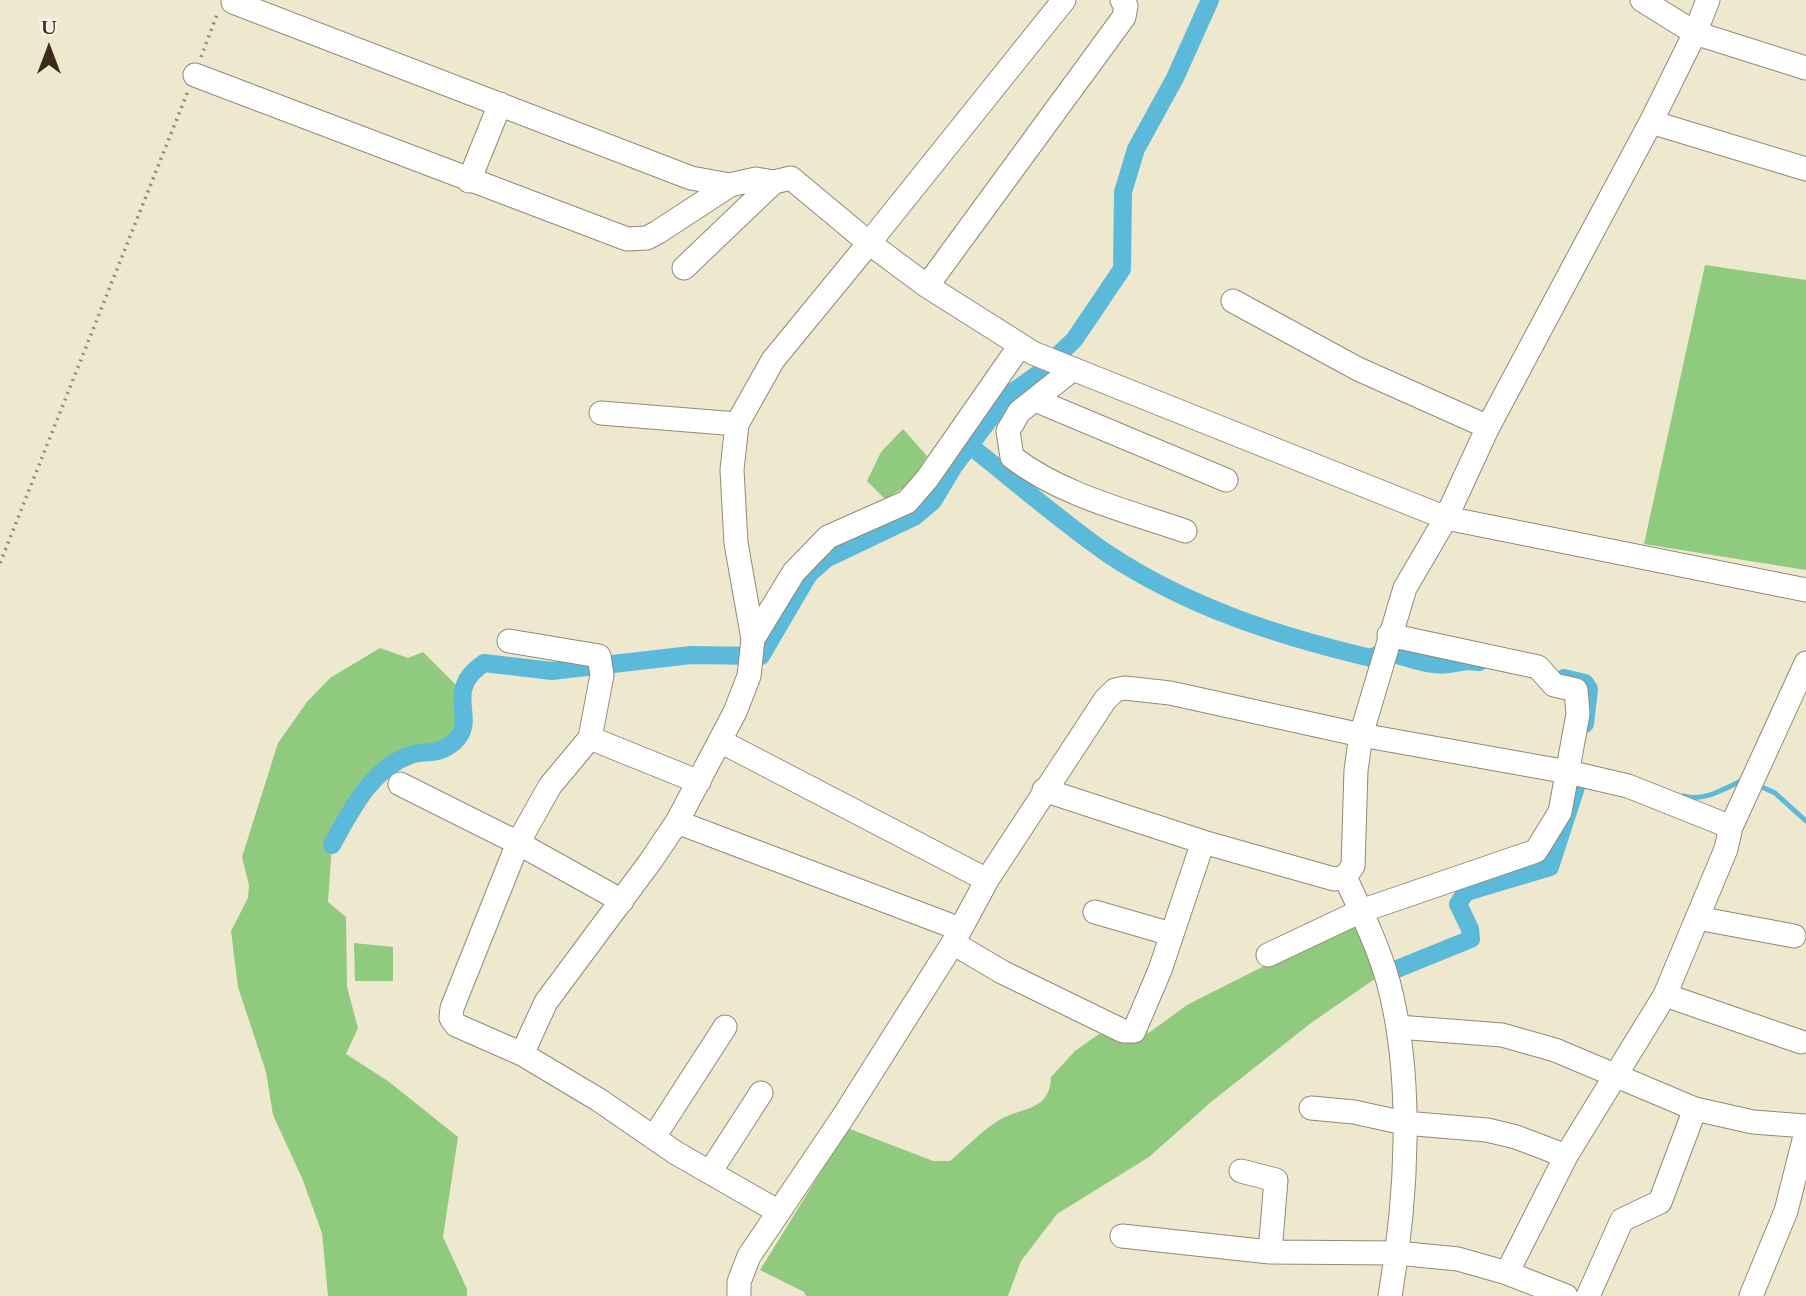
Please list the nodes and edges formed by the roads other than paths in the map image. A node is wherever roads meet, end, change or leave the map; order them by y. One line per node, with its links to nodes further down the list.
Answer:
1 (1064, 0): 15 (street)
2 (1122, 0): 17 (street)
3 (1642, 0): 6 (street)
4 (1708, 0): 6 (street)
5 (228, 1): 9 (street)
6 (1695, 33): 7 (street); 10 (street)
7 (1806, 68)
8 (195, 75): 12 (street)
9 (499, 104): 12 (street); 14 (street)
10 (1651, 122): 11 (street); 24 (street)
11 (1806, 169)
12 (469, 181): 14 (street)
13 (774, 182): 14 (street); 15 (street); 16 (street)
14 (730, 185)
15 (869, 243): 17 (street); 23 (street)
16 (684, 268)
17 (927, 286): 19 (street)
18 (1233, 301): 24 (street)
19 (1026, 350): 20 (street); 31 (street)
20 (1065, 366): 21 (street); 26 (street)
21 (1035, 400): 25 (street); 27 (street)
22 (601, 413): 23 (street)
23 (737, 424): 31 (street)
24 (1488, 427): 26 (street)
25 (1226, 480)
26 (1446, 518): 28 (street); 29 (street)
27 (1185, 531)
28 (1806, 590)
29 (1389, 635): 33 (street); 36 (street)
30 (509, 641): 34 (street)
31 (752, 648): 35 (street)
32 (1806, 663): 41 (street)
33 (1362, 735): 36 (street); 39 (street); 44 (street)
34 (590, 738): 37 (street); 43 (street)
35 (720, 741): 37 (street); 45 (street)
36 (1568, 772): 41 (street); 47 (street)
37 (699, 782): 40 (street)
38 (400, 784): 43 (street)
39 (1044, 790): 42 (street); 45 (street)
40 (677, 822): 46 (street); 51 (street)
41 (1731, 827): 49 (street)
42 (1203, 842): 44 (street); 50 (street)
43 (518, 843): 46 (street); 58 (street)
44 (1345, 877): 47 (street)
45 (987, 880): 51 (street)
46 (622, 901): 58 (street)
47 (1361, 911): 53 (street); 56 (street)
48 (1095, 912): 50 (street)
49 (1697, 918): 52 (street); 54 (street)
50 (1171, 934): 51 (street)
51 (956, 936): 70 (street)
52 (1794, 936)
53 (1268, 955)
54 (1665, 995): 57 (street); 59 (street)
55 (724, 1027): 66 (street)
56 (1398, 1027): 59 (street); 63 (street)
57 (1801, 1042)
58 (522, 1054): 66 (street)
59 (1613, 1076): 62 (street); 67 (street)
60 (761, 1093): 69 (street)
61 (1311, 1108): 63 (street)
62 (1695, 1109): 64 (street); 79 (street)
63 (1404, 1123): 67 (street); 73 (street)
64 (1806, 1126)
65 (1806, 1132): 80 (street)
66 (654, 1137): 69 (street)
67 (1566, 1156): 74 (street)
68 (1241, 1171): 72 (street)
69 (710, 1172): 70 (street)
70 (779, 1212): 76 (street)
71 (1122, 1236): 72 (street)
72 (1270, 1252): 73 (street)
73 (1397, 1252): 74 (street); 77 (street)
74 (1507, 1273): 75 (street)
75 (1542, 1292): 78 (street)
76 (739, 1296)
77 (1390, 1296)
78 (1566, 1296)
79 (1588, 1296)
80 (1751, 1296)

